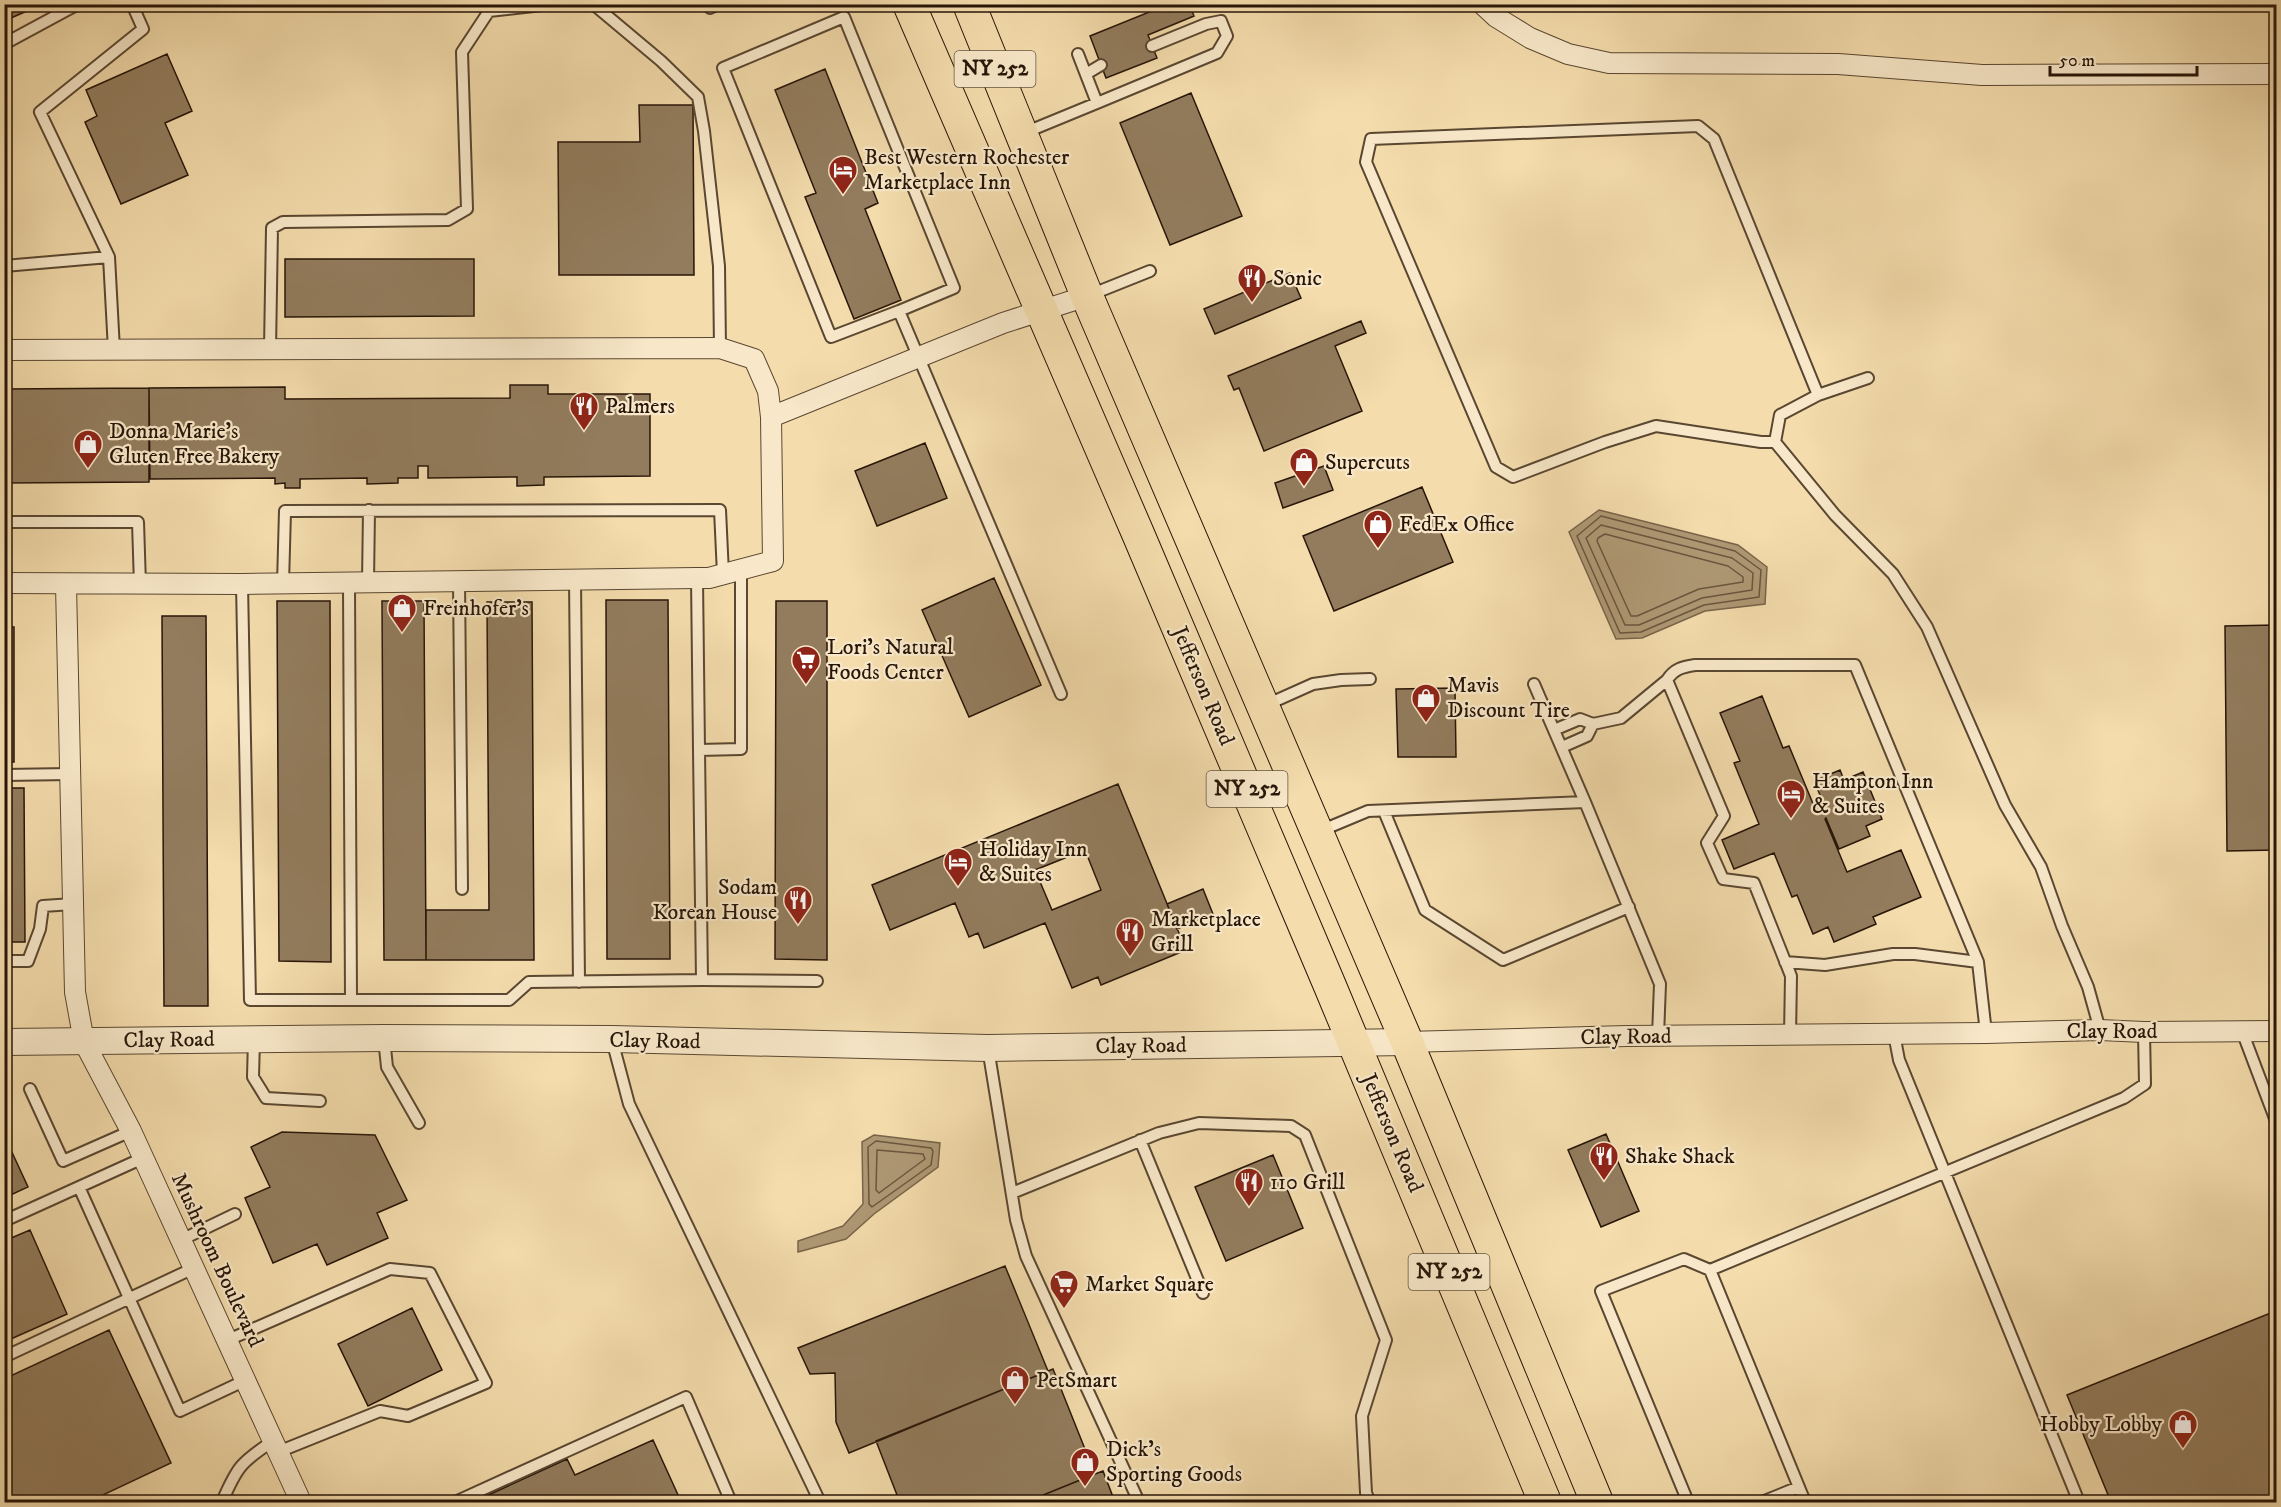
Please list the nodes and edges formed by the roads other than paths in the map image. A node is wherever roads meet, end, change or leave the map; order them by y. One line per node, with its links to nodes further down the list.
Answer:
1 (78, 4): 10 (lane)
2 (132, 4): 18 (lane)
3 (551, 4): 25 (lane)
4 (593, 4): 24 (lane)
5 (709, 4): 6 (lane)
6 (718, 4)
7 (909, 4): 23 (main road, Jefferson Road / NY 252)
8 (969, 4): 17 (main road, NY 252)
9 (1482, 4): 15 (street)
10 (4, 44)
11 (1152, 46): 16 (lane)
12 (1078, 54): 14 (lane)
13 (1101, 65): 14 (lane)
14 (1086, 74): 16 (lane)
15 (2277, 74)
16 (1097, 103): 17 (lane)
17 (1021, 134): 21 (main road, NY 252)
18 (109, 257): 19 (lane); 27 (lane)
19 (4, 266)
20 (1150, 270): 21 (lane)
21 (1087, 296): 23 (street); 49 (main road, NY 252)
22 (899, 311): 22 (lane); 28 (lane)
23 (1041, 312): 28 (street); 82 (main road, Jefferson Road / NY 252)
24 (720, 348): 25 (street); 31 (street)
25 (270, 349): 27 (street)
26 (4, 350): 27 (street)
27 (114, 350)
28 (919, 356): 31 (street); 48 (lane)
29 (1868, 378): 30 (lane)
30 (1818, 395): 32 (lane); 32 (lane)
31 (771, 417): 35 (street)
32 (1775, 442): 69 (lane)
33 (369, 510): 35 (lane); 40 (lane); 42 (lane)
34 (4, 522): 44 (lane)
35 (732, 571): 36 (street); 53 (lane)
36 (697, 578): 37 (street); 53 (lane)
37 (575, 580): 38 (street); 67 (lane)
38 (459, 581): 40 (street); 59 (lane)
39 (4, 583): 43 (street)
40 (358, 583): 42 (street); 68 (lane)
41 (242, 584): 42 (street); 44 (street); 68 (lane)
42 (283, 584)
43 (66, 585): 44 (street); 54 (street, Mushroom Boulevard)
44 (140, 585)
45 (1370, 679): 49 (lane)
46 (1667, 680): 50 (lane); 63 (lane); 64 (lane)
47 (1534, 684): 51 (lane)
48 (1060, 694)
49 (1263, 706): 58 (main road, NY 252)
50 (1593, 724): 51 (lane); 52 (lane)
51 (1554, 730): 52 (lane)
52 (1562, 747): 56 (lane)
53 (699, 750): 65 (lane)
54 (70, 774): 55 (lane); 60 (street, Mushroom Boulevard)
55 (4, 775)
56 (1585, 802): 57 (lane); 61 (lane)
57 (1384, 810): 58 (lane); 61 (lane)
58 (1317, 832): 83 (main road, NY 252)
59 (462, 889)
60 (73, 904): 62 (lane); 81 (street, Mushroom Boulevard)
61 (1629, 907): 76 (lane)
62 (4, 961)
63 (1785, 962): 64 (lane); 75 (lane)
64 (1978, 962): 73 (lane)
65 (702, 980): 66 (lane); 67 (lane)
66 (817, 981)
67 (579, 982): 68 (lane)
68 (351, 1000)
69 (2100, 1029): 72 (street, Clay Road); 73 (street, Clay Road)
70 (2242, 1031): 71 (street, Clay Road); 72 (street, Clay Road); 87 (lane)
71 (2277, 1031)
72 (2144, 1032): 92 (lane)
73 (1986, 1033): 74 (street, Clay Road)
74 (1894, 1034): 75 (street, Clay Road); 92 (lane)
75 (1790, 1035): 76 (street, Clay Road)
76 (1658, 1036): 83 (street, Clay Road)
77 (254, 1038): 78 (street, Clay Road); 81 (street, Clay Road); 86 (lane)
78 (384, 1038): 79 (street, Clay Road); 88 (lane)
79 (612, 1040): 84 (street, Clay Road); 111 (lane)
80 (4, 1042): 81 (street, Clay Road)
81 (84, 1042): 89 (street, Mushroom Boulevard)
82 (1354, 1042): 83 (street, Clay Road); 84 (street, Clay Road); 114 (main road, Jefferson Road / NY 252)
83 (1407, 1042): 115 (main road, NY 252)
84 (988, 1048): 94 (lane)
85 (30, 1089): 89 (lane)
86 (320, 1101)
87 (2276, 1116)
88 (419, 1123)
89 (130, 1131): 91 (street, Mushroom Boulevard)
90 (1140, 1140): 94 (lane); 100 (lane); 113 (lane)
91 (143, 1158): 93 (lane); 97 (street, Mushroom Boulevard)
92 (1944, 1172): 99 (lane); 119 (lane)
93 (79, 1187): 96 (lane); 101 (lane)
94 (1012, 1193): 112 (lane)
95 (235, 1214): 97 (lane)
96 (4, 1221)
97 (182, 1240): 98 (street, Mushroom Boulevard)
98 (194, 1268): 101 (lane); 102 (street, Mushroom Boulevard)
99 (1710, 1270): 106 (lane); 116 (lane)
100 (1203, 1293)
101 (129, 1298): 103 (lane); 104 (lane)
102 (228, 1340): 104 (street, Mushroom Boulevard); 105 (lane)
103 (4, 1357)
104 (246, 1380): 105 (street, Mushroom Boulevard)
105 (275, 1447): 107 (lane); 108 (street, Mushroom Boulevard)
106 (1799, 1487): 117 (lane); 118 (lane)
107 (222, 1503)
108 (301, 1503)
109 (455, 1503): 110 (lane)
110 (730, 1503)
111 (820, 1503)
112 (1139, 1503)
113 (1370, 1503)
114 (1545, 1503)
115 (1597, 1503)
116 (1688, 1503)
117 (1762, 1503)
118 (1805, 1503)
119 (2079, 1503)

